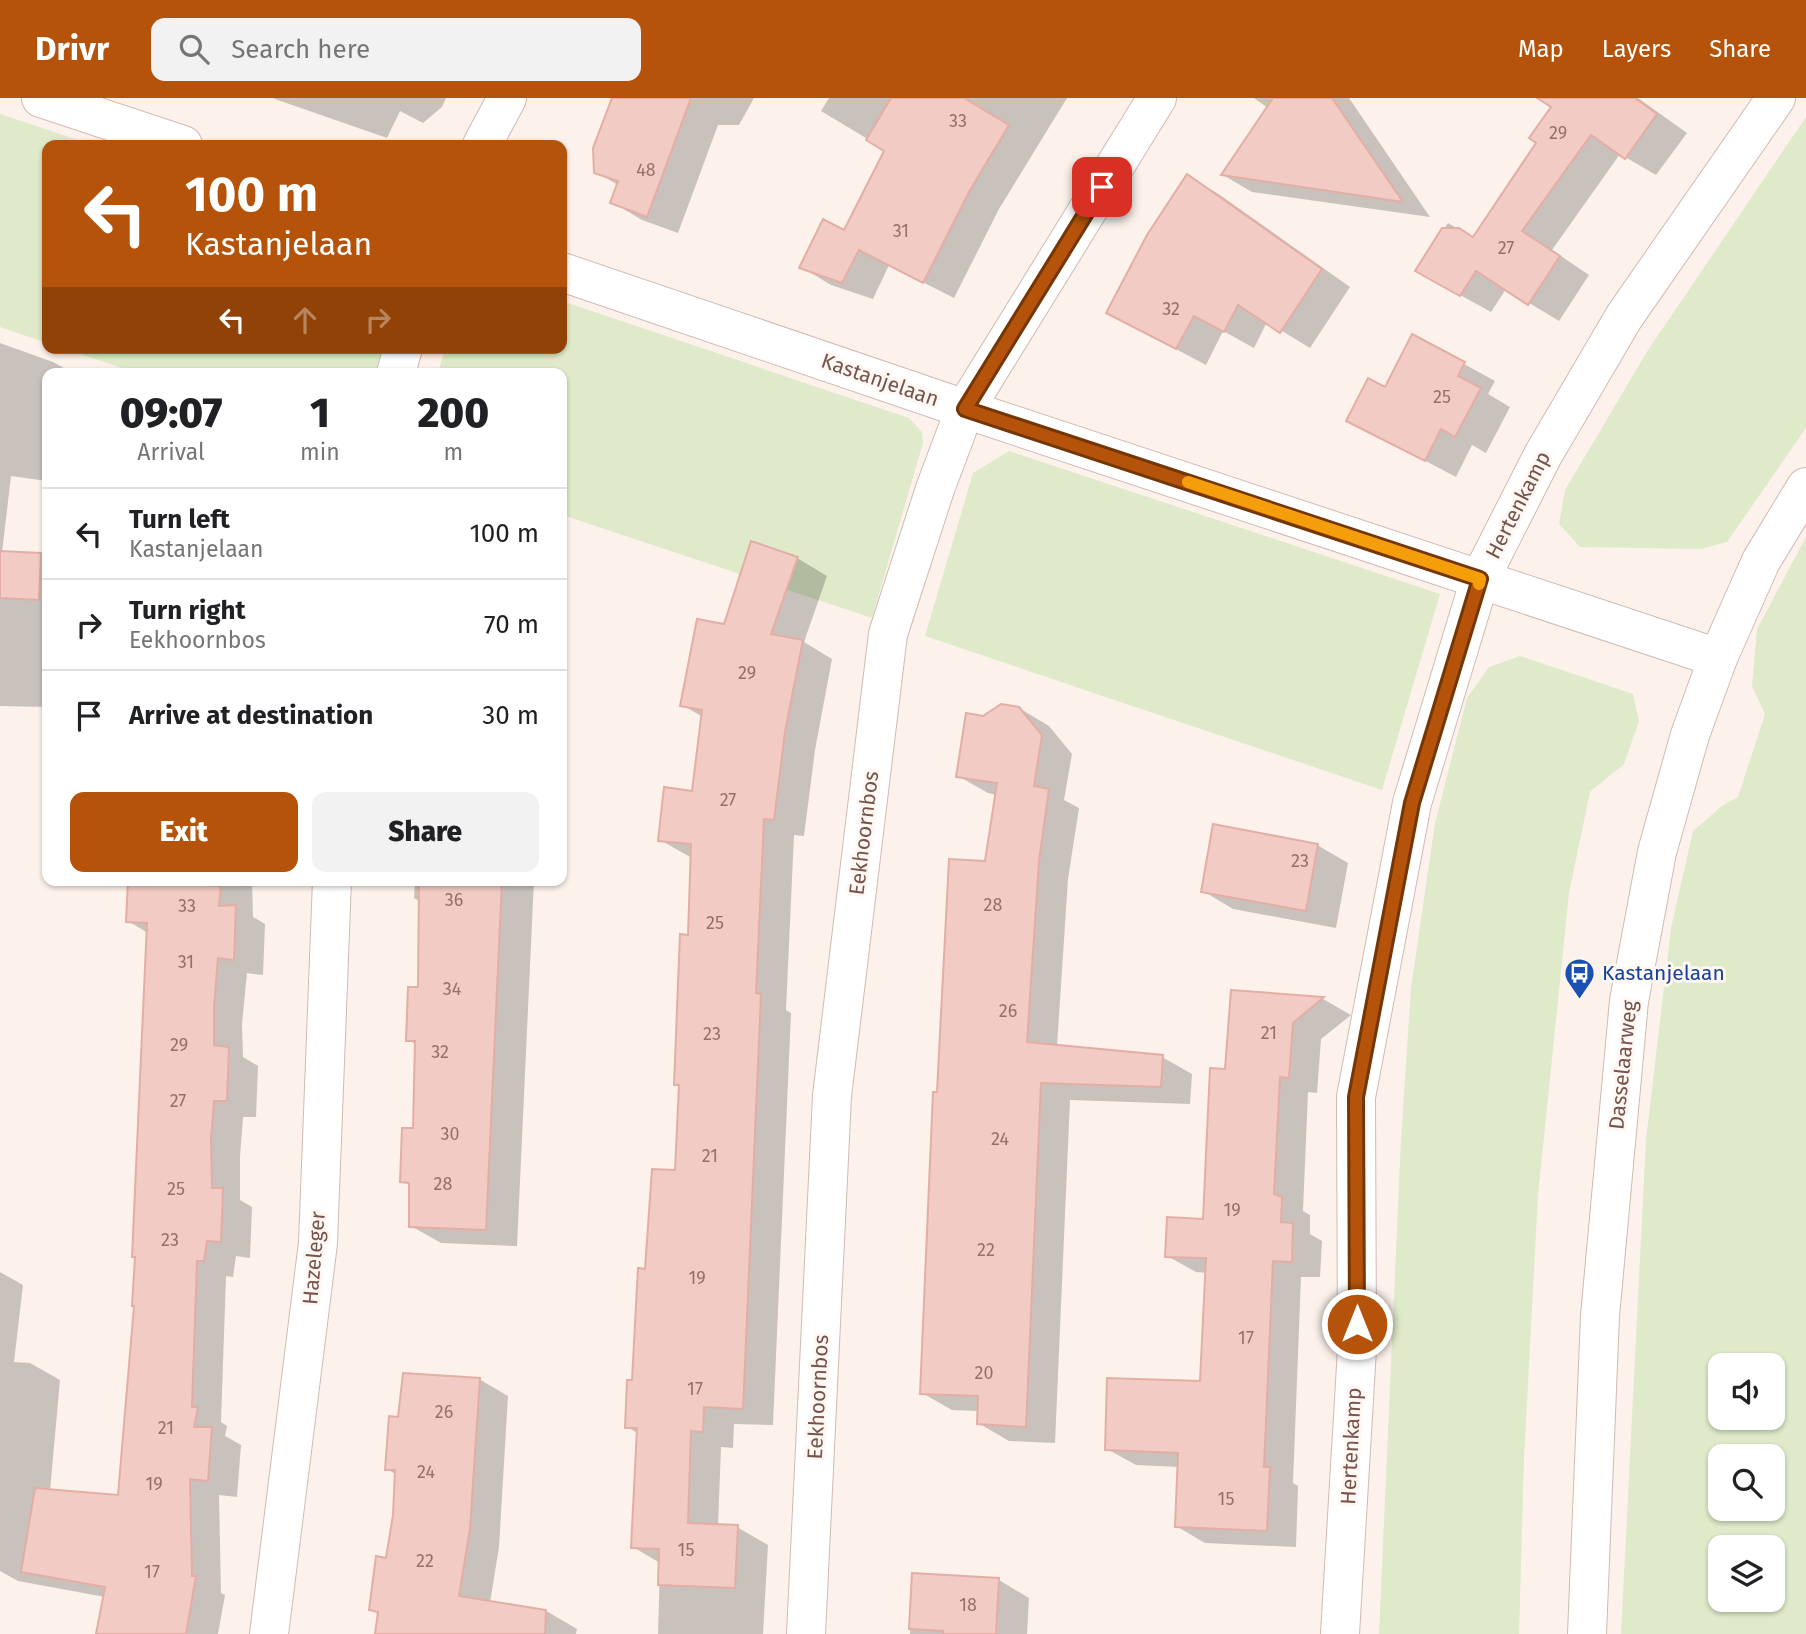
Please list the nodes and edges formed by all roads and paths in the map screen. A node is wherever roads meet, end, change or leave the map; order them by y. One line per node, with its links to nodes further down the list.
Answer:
1 (41, 98): 5 (street)
2 (507, 98): 6 (street)
3 (1157, 98): 8 (street, Eekhoornbos)
4 (1776, 98): 10 (street, Hertenkamp)
5 (168, 140)
6 (485, 140)
7 (567, 274): 8 (street, Kastanjelaan)
8 (965, 409): 10 (street, Kastanjelaan); 14 (street, Eekhoornbos)
9 (1806, 487): 11 (street, Dasselaarweg)
10 (1480, 579): 11 (street, Kastanjelaan); 15 (street, Hertenkamp)
11 (1718, 657): 16 (street, Dasselaarweg)
12 (331, 886): 13 (street, Hazeleger)
13 (269, 1634)
14 (806, 1634)
15 (1340, 1634)
16 (1587, 1634)

